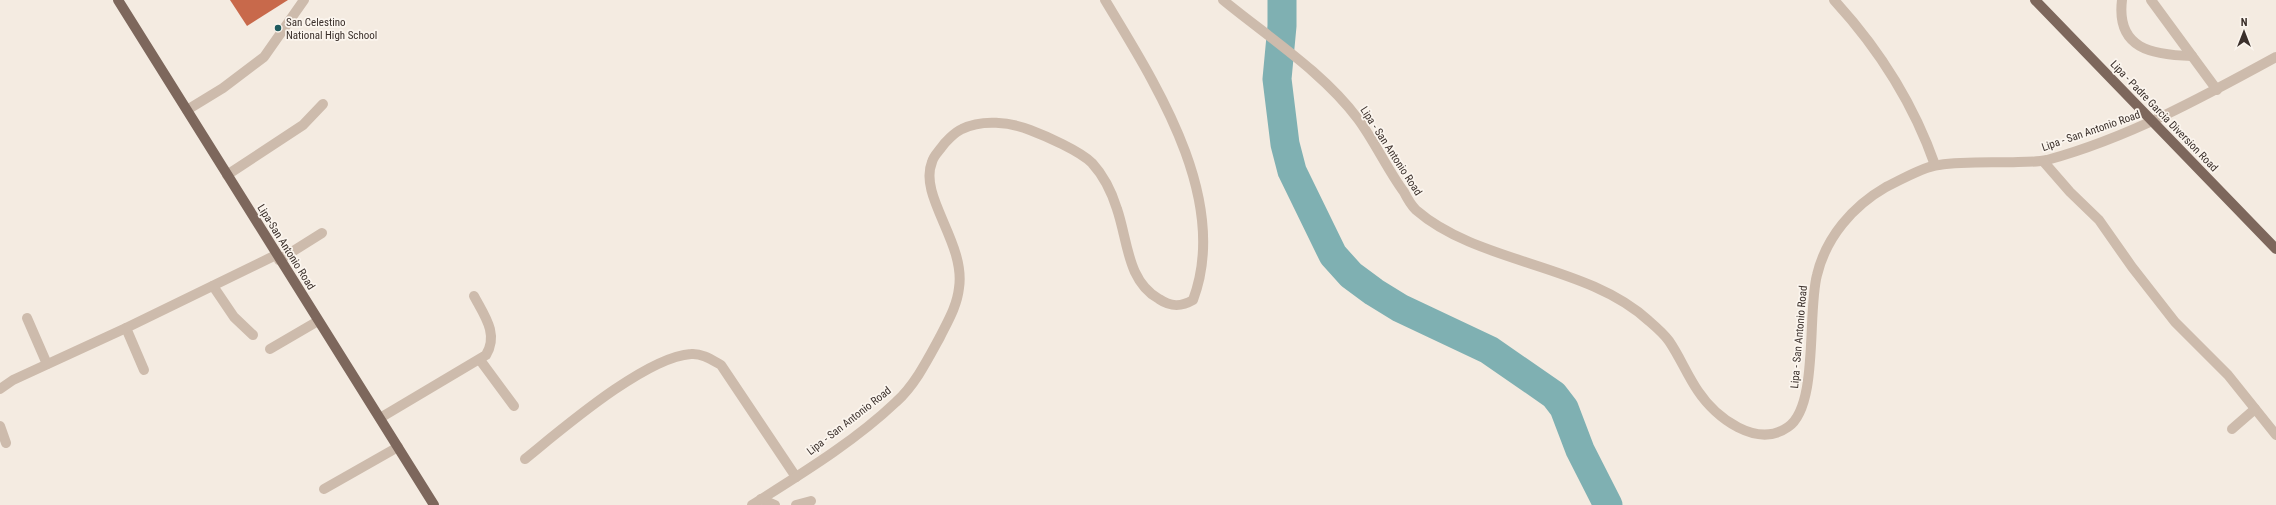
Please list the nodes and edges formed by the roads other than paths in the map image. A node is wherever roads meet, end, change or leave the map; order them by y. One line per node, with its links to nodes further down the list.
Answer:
1 (118, 0): 13 (main road, Lipa-San Antonio Road)
2 (304, 0): 13 (street)
3 (1105, 0): 41 (street, Lipa - San Antonio Road)
4 (1223, 0): 16 (street, Lipa - San Antonio Road)
5 (1834, 0): 16 (street)
6 (2035, 0): 14 (main road, Lipa - Padre Garcia Diversion Road)
7 (2122, 0): 9 (street)
8 (2151, 0): 9 (street)
9 (2192, 56): 11 (street)
10 (2276, 56): 11 (street, Lipa - San Antonio Road)
11 (2217, 90): 14 (street, Lipa - San Antonio Road)
12 (323, 104): 17 (street)
13 (187, 110): 17 (main road, Lipa-San Antonio Road)
14 (2152, 122): 15 (street, Lipa - San Antonio Road); 19 (main road, Lipa - Padre Garcia Diversion Road)
15 (2043, 161): 16 (street, Lipa - San Antonio Road); 33 (street)
16 (1935, 165)
17 (227, 174): 20 (main road, Lipa-San Antonio Road)
18 (322, 233): 20 (street)
19 (2276, 249)
20 (278, 257): 21 (street); 24 (main road, Lipa-San Antonio Road)
21 (213, 286): 25 (street); 26 (street)
22 (474, 296): 28 (street)
23 (26, 318): 29 (street)
24 (318, 321): 27 (street); 34 (main road, Lipa-San Antonio Road)
25 (126, 328): 29 (street); 30 (street)
26 (253, 334)
27 (270, 349)
28 (480, 360): 32 (street); 34 (street)
29 (47, 364): 31 (street)
30 (144, 370)
31 (0, 389)
32 (514, 406)
33 (2255, 409): 36 (street); 37 (street)
34 (380, 418): 39 (main road, Lipa-San Antonio Road)
35 (0, 426): 38 (street)
36 (2232, 429)
37 (2276, 435)
38 (6, 443)
39 (398, 447): 42 (street); 45 (main road, Lipa-San Antonio Road)
40 (525, 459): 41 (street)
41 (796, 477): 43 (street, Lipa - San Antonio Road)
42 (324, 489)
43 (761, 499): 46 (street, Lipa - San Antonio Road); 47 (street)
44 (811, 501): 48 (street)
45 (434, 505)
46 (752, 505)
47 (775, 505)
48 (796, 505)

